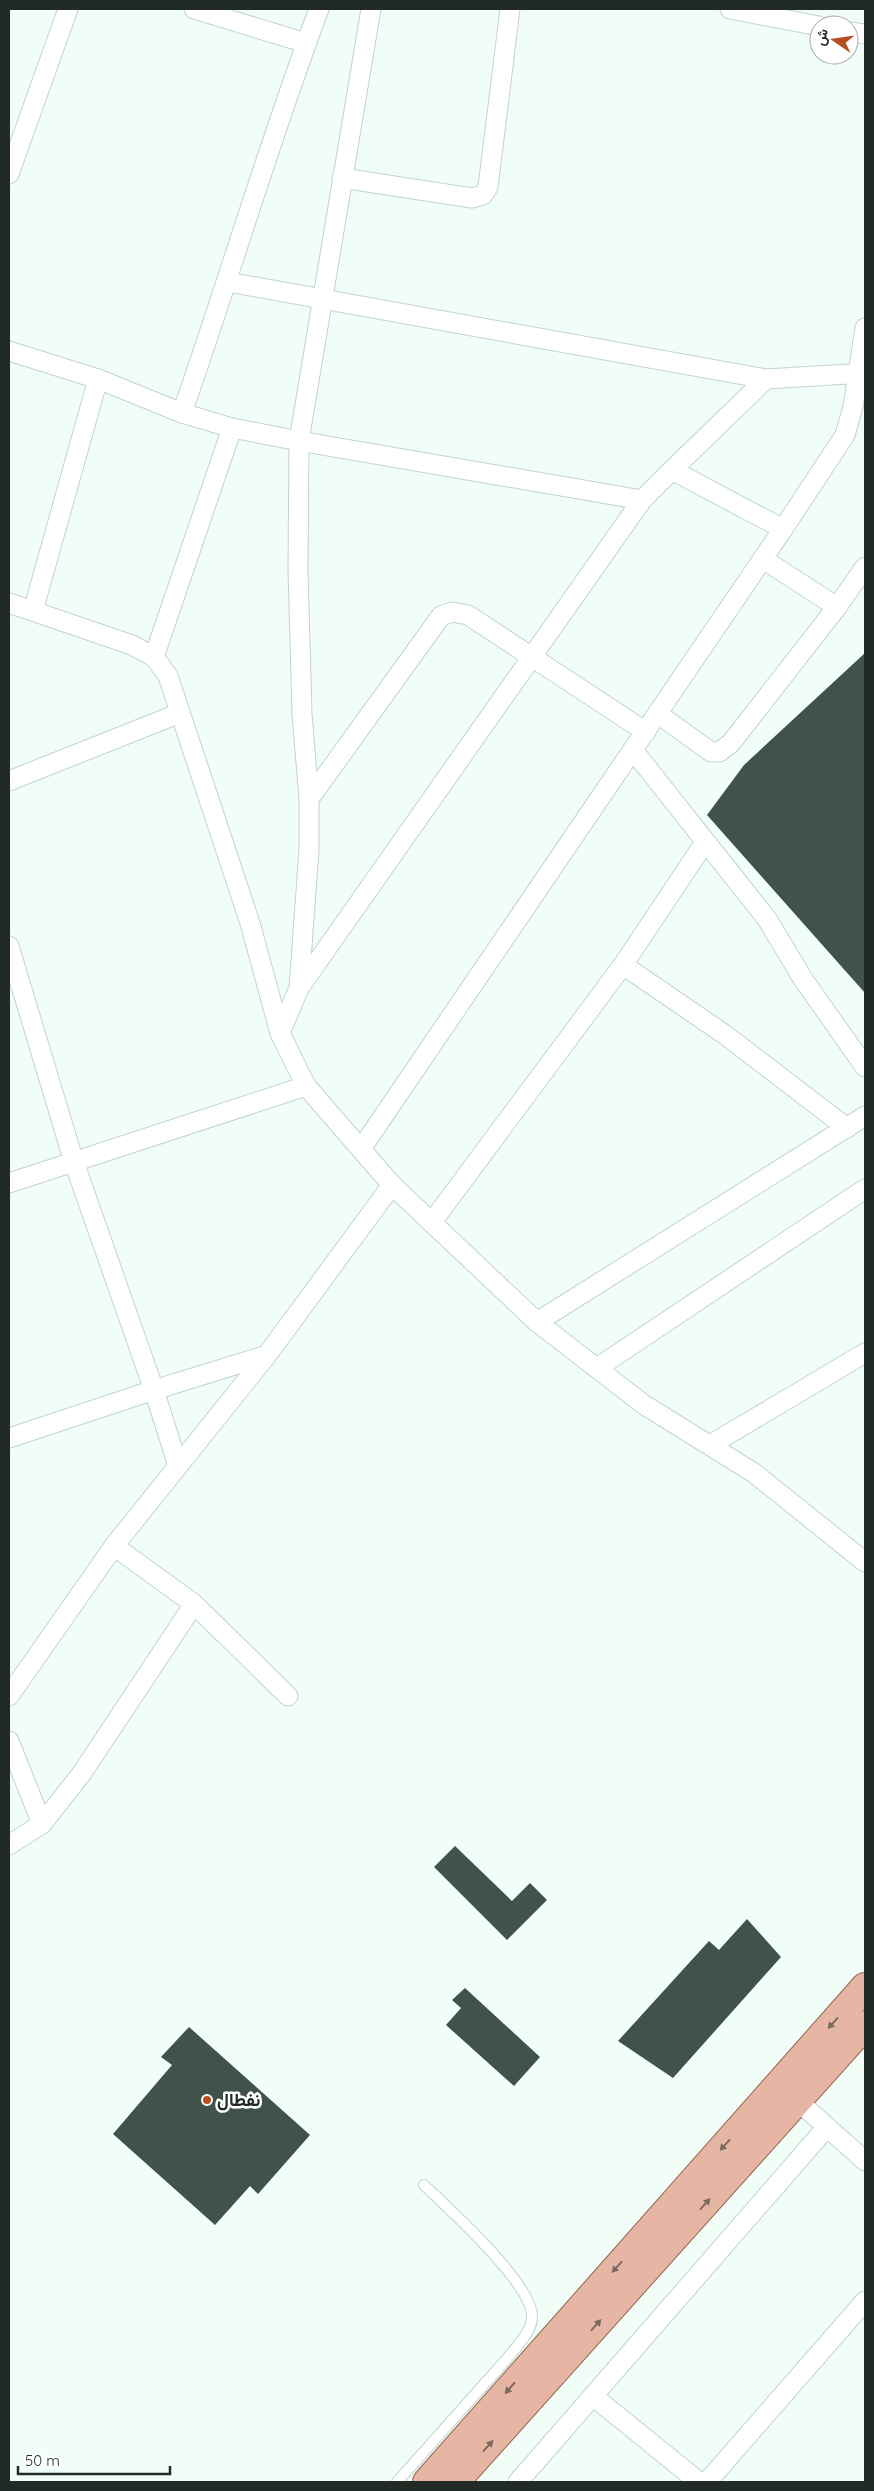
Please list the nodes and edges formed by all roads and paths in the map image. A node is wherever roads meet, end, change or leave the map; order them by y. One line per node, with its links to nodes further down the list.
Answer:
1 (68, 9): 9 (street)
2 (194, 9): 8 (street)
3 (319, 9): 8 (street)
4 (371, 9): 10 (street)
5 (510, 9): 10 (street)
6 (730, 9): 7 (street)
7 (809, 19)
8 (306, 43): 11 (street)
9 (9, 174)
10 (342, 178): 12 (street)
11 (228, 282): 12 (street); 18 (street)
12 (320, 300): 17 (street); 20 (street)
13 (865, 328): 15 (street)
14 (9, 351): 16 (street)
15 (861, 374): 17 (street); 23 (street)
16 (98, 379): 18 (street); 28 (street)
17 (766, 379): 21 (street)
18 (182, 414): 19 (street)
19 (232, 428): 20 (street); 30 (street)
20 (298, 441): 22 (street); 36 (street)
21 (672, 470): 22 (street); 23 (street)
22 (642, 500): 29 (street)
23 (783, 529): 24 (street)
24 (763, 559): 27 (street); 32 (street)
25 (865, 567): 27 (street)
26 (9, 603): 28 (street)
27 (837, 607): 32 (street)
28 (33, 611): 30 (street)
29 (532, 656): 33 (street); 36 (street); 40 (street)
30 (154, 657): 31 (street)
31 (180, 713): 35 (street); 41 (street)
32 (658, 714): 33 (street)
33 (646, 732): 34 (street)
34 (633, 750): 37 (street); 46 (street)
35 (9, 781)
36 (309, 799): 40 (street)
37 (705, 842): 39 (street); 42 (street)
38 (9, 948): 47 (street)
39 (623, 965): 45 (street); 51 (street)
40 (299, 988): 41 (street)
41 (280, 1033): 43 (street)
42 (865, 1067)
43 (306, 1086): 46 (street); 47 (street)
44 (865, 1116): 45 (street)
45 (847, 1128): 52 (street)
46 (361, 1149): 49 (street)
47 (74, 1162): 48 (street); 56 (street)
48 (9, 1183)
49 (392, 1185): 51 (street); 54 (street)
50 (865, 1189): 55 (street)
51 (432, 1222): 52 (street)
52 (537, 1322): 55 (street)
53 (864, 1354): 58 (street)
54 (267, 1355): 56 (street); 59 (street)
55 (597, 1368): 58 (street)
56 (154, 1390): 57 (street); 59 (street)
57 (9, 1438)
58 (710, 1446): 61 (street)
59 (178, 1466): 60 (street)
60 (114, 1546): 62 (street); 63 (street)
61 (865, 1562)
62 (194, 1604): 64 (street); 66 (street)
63 (9, 1696)
64 (288, 1696)
65 (9, 1741): 66 (street)
66 (42, 1824): 67 (street)
67 (9, 1845)
68 (865, 1987): 70 (main road, one-way to 70)
69 (865, 2025): 70 (main road)
70 (788, 2092): 71 (street); 77 (main road, one-way to 77); 78 (main road, one-way to 70)
71 (827, 2127): 72 (street); 75 (street)
72 (865, 2161)
73 (424, 2185): 76 (lane)
74 (865, 2301): 81 (street)
75 (594, 2396): 79 (street); 80 (street)
76 (397, 2482)
77 (427, 2482)
78 (455, 2482)
79 (518, 2482)
80 (699, 2482)
81 (707, 2482)

